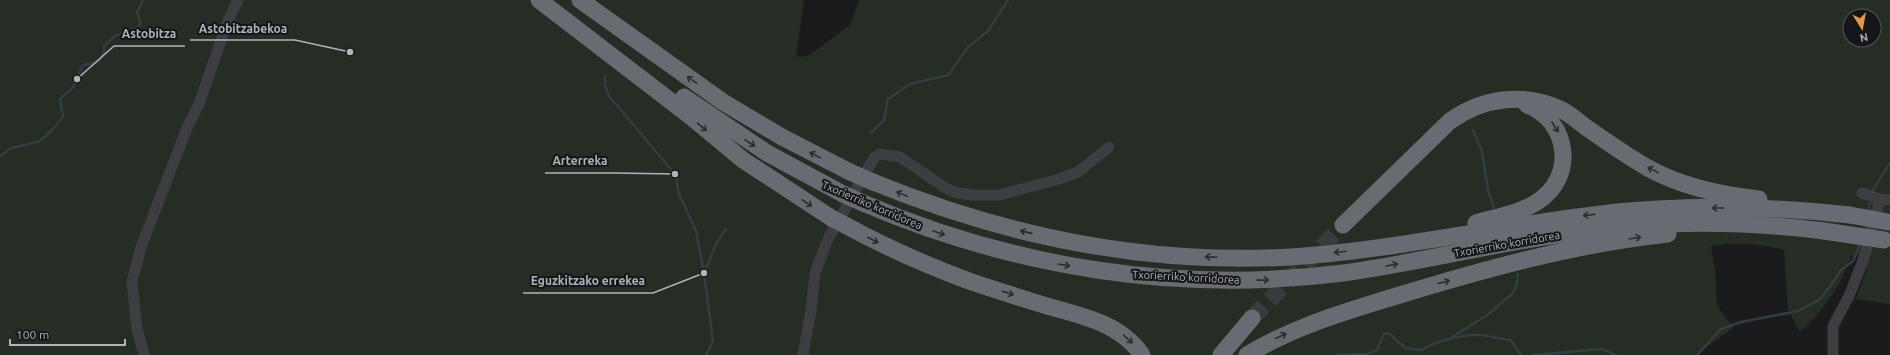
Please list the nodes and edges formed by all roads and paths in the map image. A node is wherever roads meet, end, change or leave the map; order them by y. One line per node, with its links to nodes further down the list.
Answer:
1 (238, 0): 16 (street)
2 (539, 0): 18 (highway, one-way to 18)
3 (546, 0): 12 (highway, Txorierriko korridorea, one-way to 12, bridge)
4 (580, 0): 14 (highway, Txorierriko korridorea, one-way to 4, bridge)
5 (1512, 99): 9 (highway, one-way to 5); 11 (highway); 14 (highway, one-way to 14)
6 (1109, 147): 17 (street)
7 (1862, 193): 8 (street)
8 (1885, 200): 21 (street)
9 (1827, 210): 10 (highway, Txorierriko korridorea, bridge); 14 (highway, Txorierriko korridorea, one-way to 14)
10 (1889, 222)
11 (1343, 225)
12 (1824, 231): 13 (highway, Txorierriko korridorea, bridge); 20 (highway, one-way to 12)
13 (1887, 241)
14 (1393, 245)
15 (1252, 318): 19 (highway)
16 (144, 355)
17 (803, 355)
18 (1142, 355)
19 (1221, 355)
20 (1247, 355)
21 (1832, 355)

